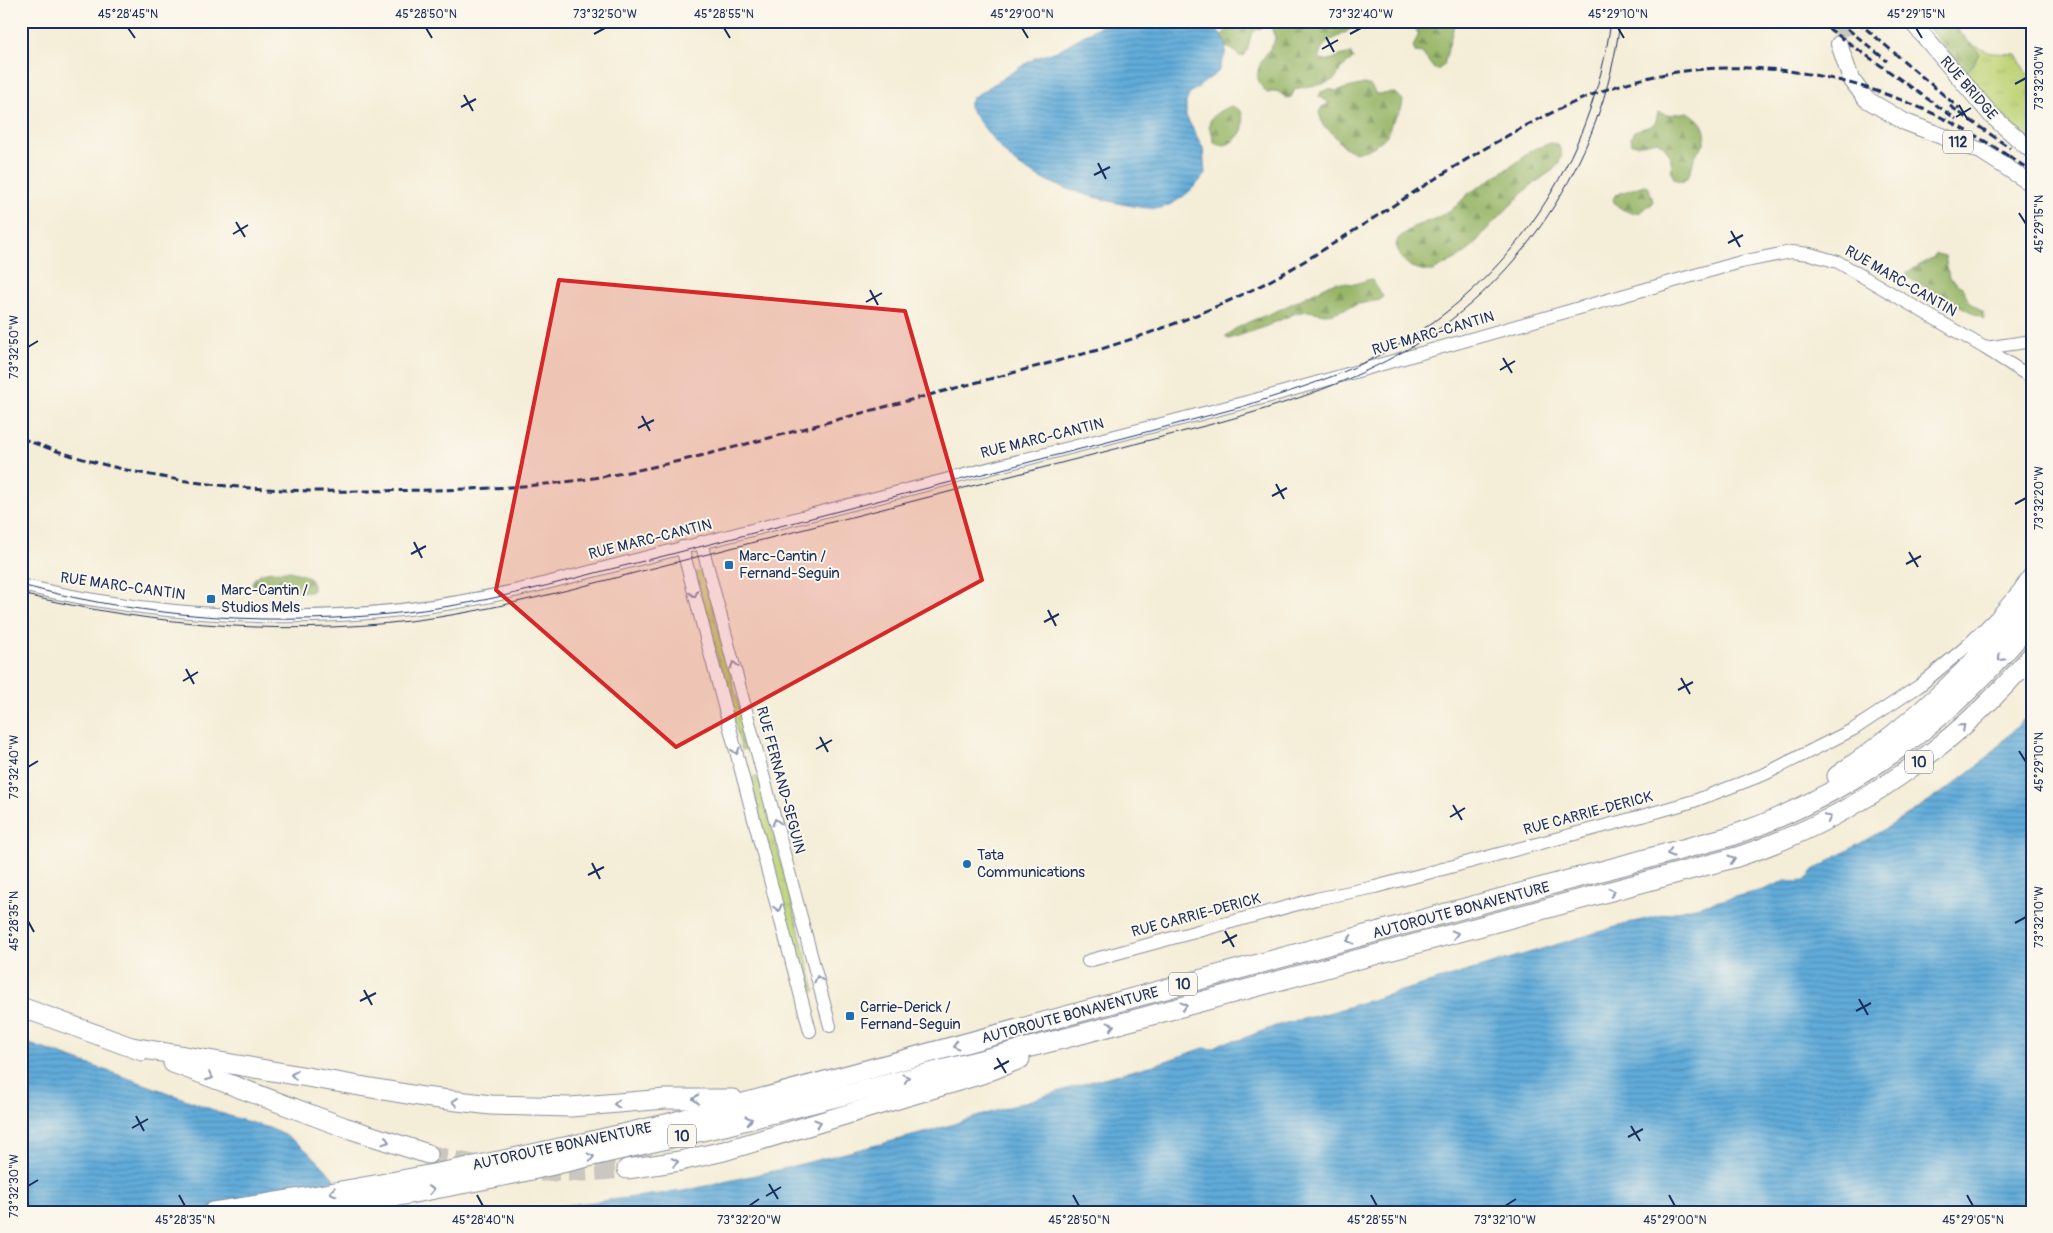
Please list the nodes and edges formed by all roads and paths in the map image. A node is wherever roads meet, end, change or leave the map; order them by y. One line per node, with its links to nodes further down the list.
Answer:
1 (1911, 21): 3 (main road, RUE BRIDGE)
2 (1843, 46): 4 (main road, 112)
3 (2032, 151)
4 (2032, 184)
5 (2032, 341): 6 (street)
6 (1985, 348): 7 (street, RUE MARC-CANTIN); 8 (street, RUE MARC-CANTIN)
7 (2032, 378)
8 (701, 542): 9 (street, RUE MARC-CANTIN); 18 (street, RUE FERNAND-SEGUIN, one-way to 8)
9 (682, 547): 11 (street, RUE MARC-CANTIN); 19 (street, one-way to 19)
10 (2032, 570): 16 (street, RUE CARRIE-DERICK)
11 (21, 585)
12 (2032, 593): 15 (highway)
13 (2032, 620): 15 (highway, AUTOROUTE BONAVENTURE / 10, one-way to 15)
14 (2032, 655): 20 (highway, AUTOROUTE BONAVENTURE / 10, one-way to 14)
15 (1717, 840): 22 (highway, AUTOROUTE BONAVENTURE / 10, one-way to 22)
16 (1088, 961)
17 (21, 1007): 21 (highway)
18 (830, 1026)
19 (810, 1031)
20 (1084, 1033): 24 (highway, one-way to 20); 25 (highway, AUTOROUTE BONAVENTURE / 10, one-way to 20)
21 (132, 1047): 22 (highway, one-way to 21); 23 (highway, one-way to 23)
22 (762, 1098): 25 (highway, AUTOROUTE BONAVENTURE / 10)
23 (428, 1154)
24 (627, 1169)
25 (382, 1191): 26 (highway, AUTOROUTE BONAVENTURE / 10, one-way to 26); 27 (highway, AUTOROUTE BONAVENTURE / 10)
26 (213, 1212)
27 (315, 1212)

